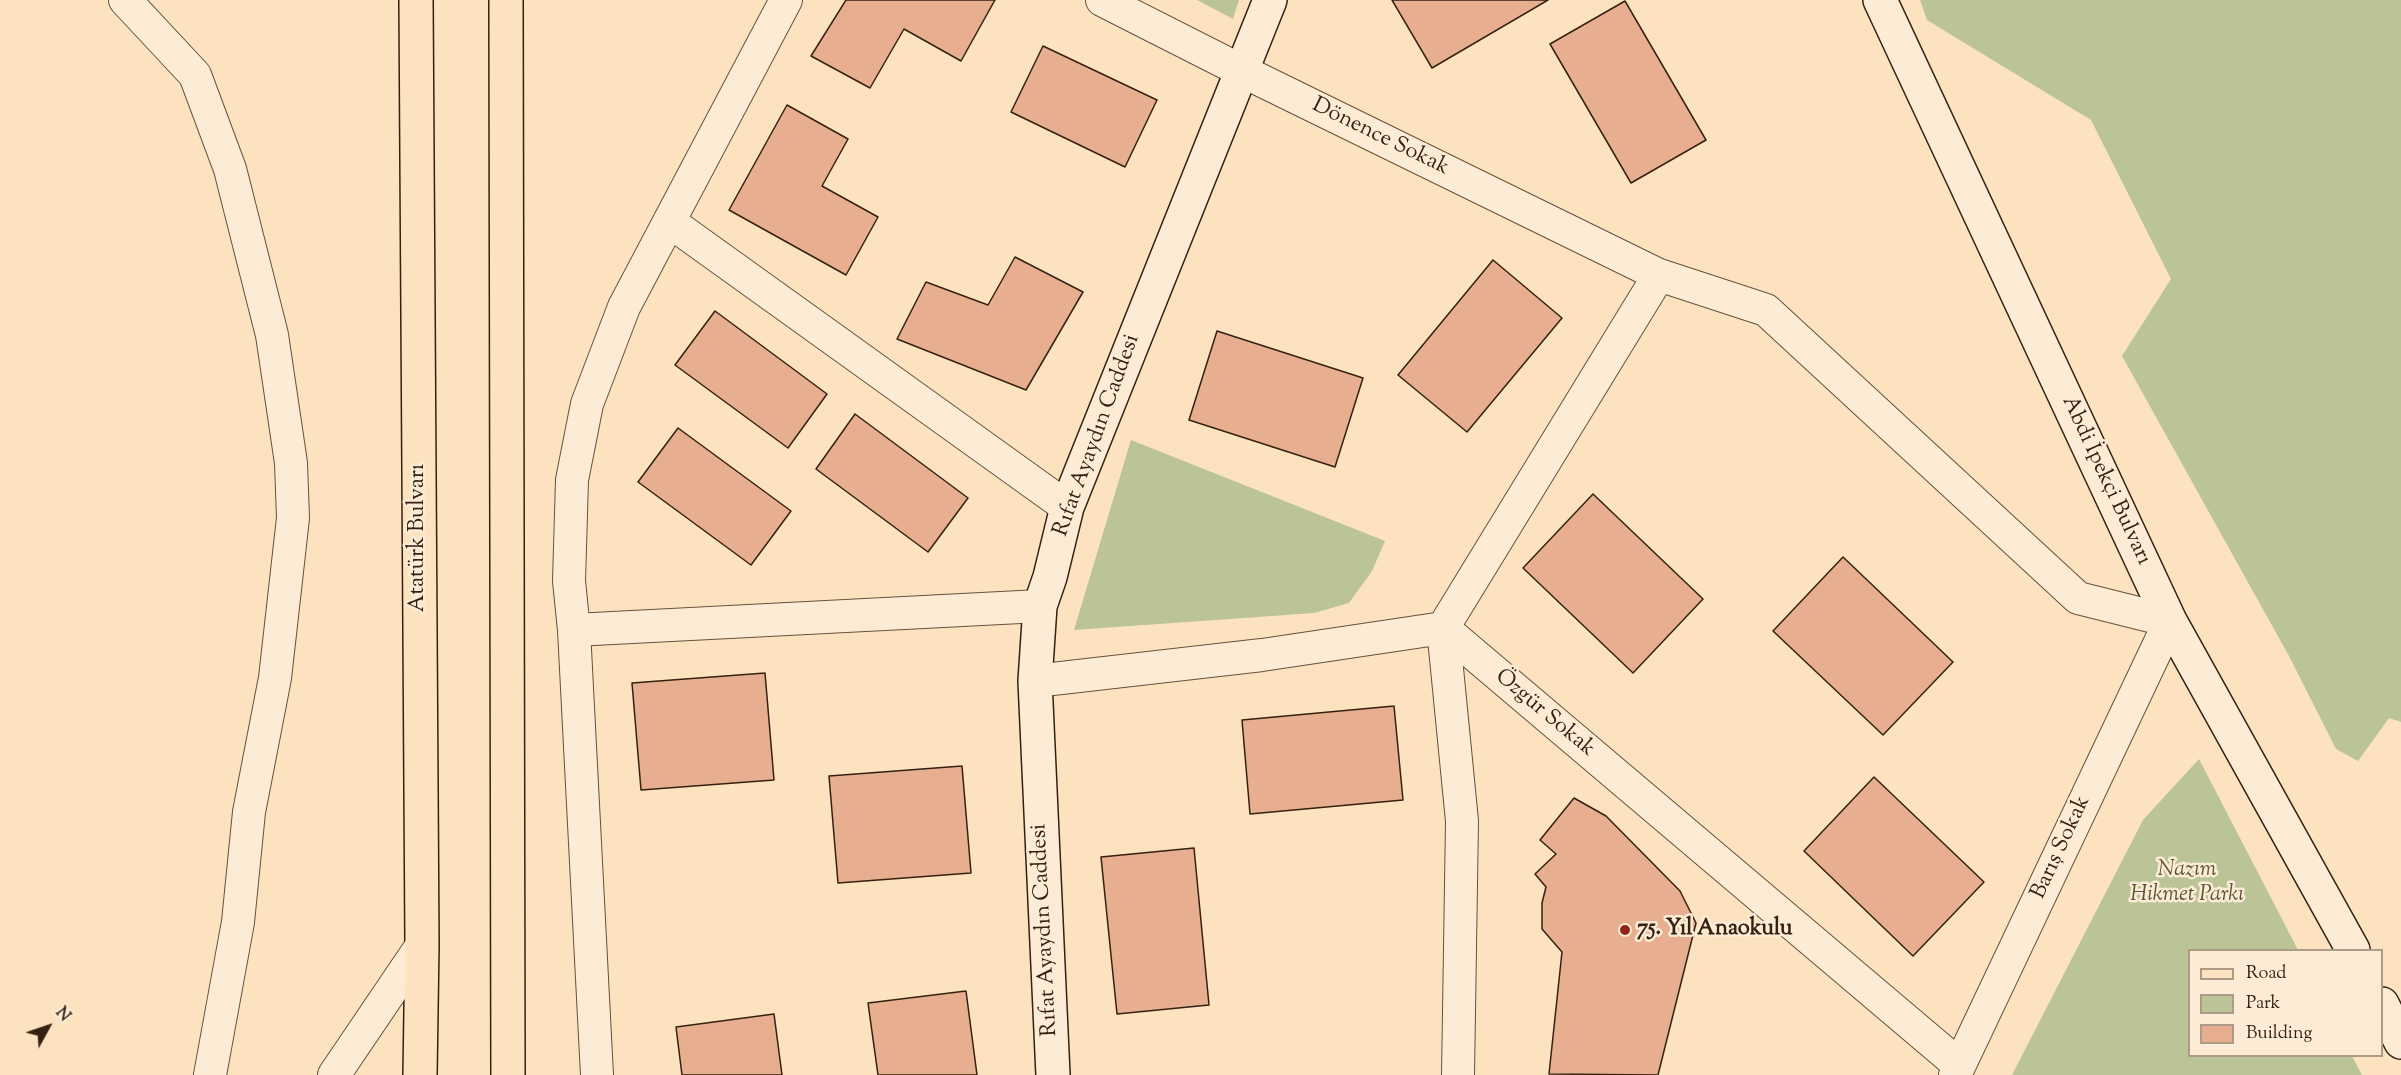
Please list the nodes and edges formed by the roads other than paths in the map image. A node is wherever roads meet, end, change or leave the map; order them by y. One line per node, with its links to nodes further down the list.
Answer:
1 (125, 0): 22 (street)
2 (416, 0): 17 (main road, Atatürk Bulvarı)
3 (506, 0): 25 (main road)
4 (786, 0): 9 (street)
5 (1102, 0): 8 (street, Dönence Sokak)
6 (1270, 0): 8 (street, Rıfat Ayaydın Caddesi)
7 (1880, 0): 13 (street, Abdi İpekçi Bulvarı)
8 (1242, 71): 10 (street, Dönence Sokak); 11 (street, Rıfat Ayaydın Caddesi)
9 (670, 222): 11 (street); 15 (street)
10 (1659, 275): 13 (street, Dönence Sokak); 14 (street)
11 (1067, 507): 12 (street, Rıfat Ayaydın Caddesi)
12 (1040, 606): 15 (street); 16 (street, Rıfat Ayaydın Caddesi)
13 (2170, 621): 18 (street, Abdi İpekçi Bulvarı); 21 (street, Barış Sokak)
14 (1443, 628): 16 (street); 21 (street, Özgür Sokak); 28 (street)
15 (574, 630): 26 (street)
16 (1035, 681): 27 (street, Rıfat Ayaydın Caddesi)
17 (422, 945): 23 (street); 24 (main road, Atatürk Bulvarı)
18 (2352, 949)
19 (2383, 1006): 20 (street)
20 (2401, 1042)
21 (1957, 1070)
22 (210, 1075)
23 (334, 1075)
24 (420, 1075)
25 (508, 1075)
26 (597, 1075)
27 (1053, 1075)
28 (1458, 1075)

